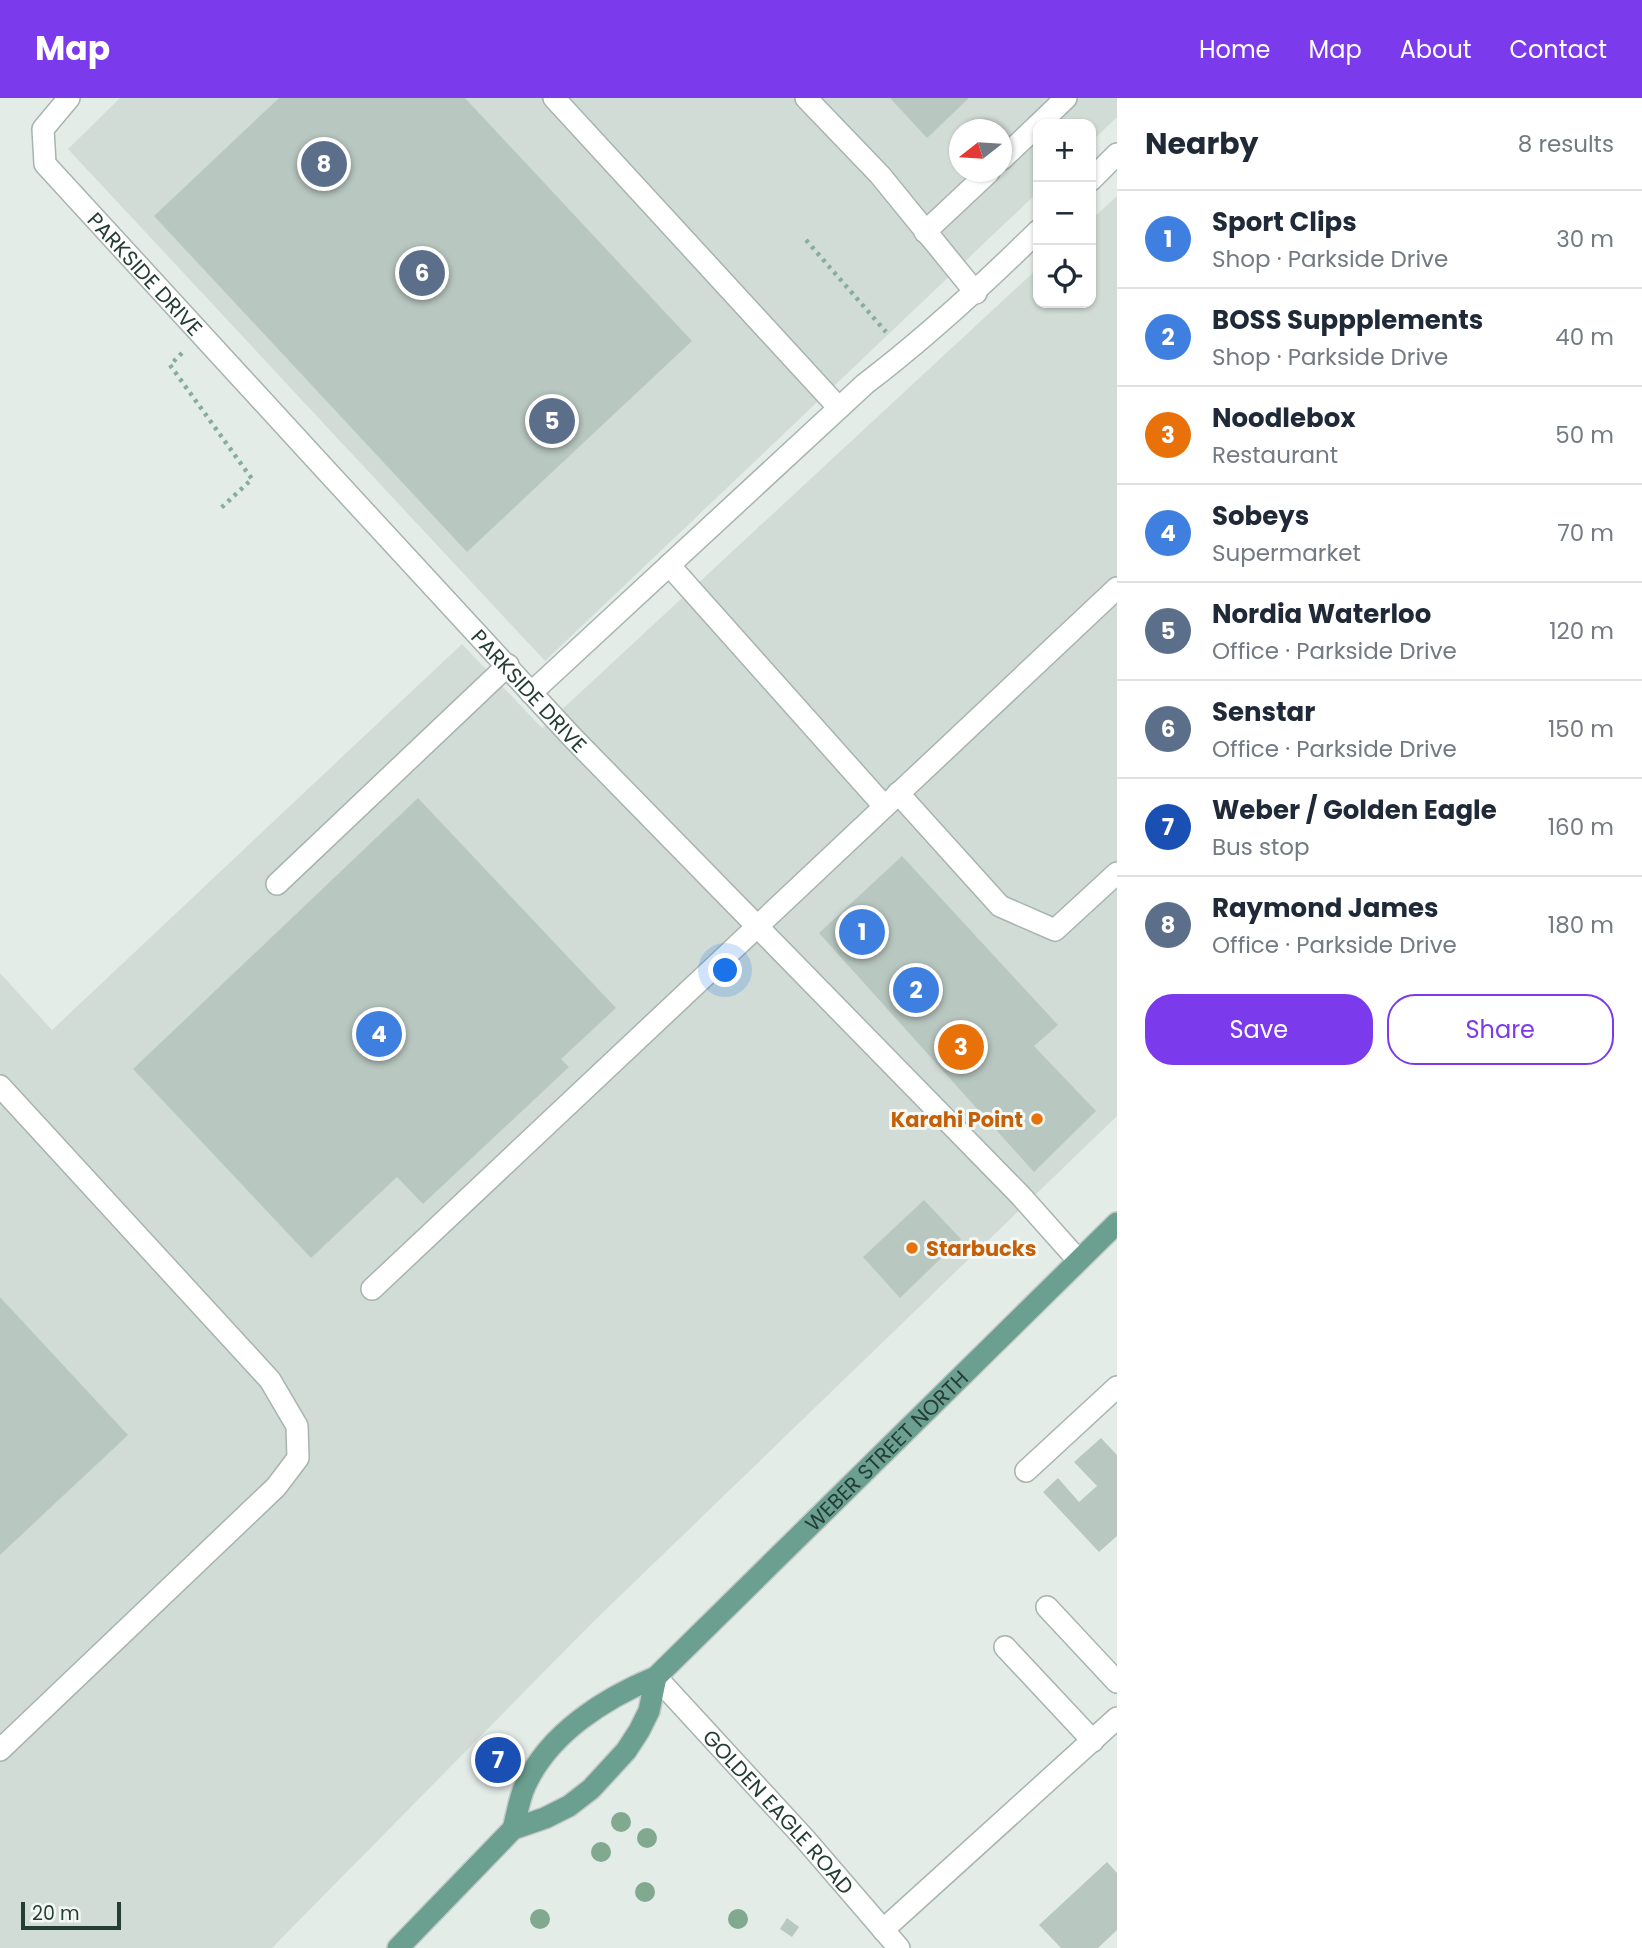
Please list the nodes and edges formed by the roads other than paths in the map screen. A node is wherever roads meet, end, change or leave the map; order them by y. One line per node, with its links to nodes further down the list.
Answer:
1 (69, 98): 17 (street, PARKSIDE DRIVE)
2 (554, 98): 14 (street)
3 (806, 98): 11 (street)
4 (1066, 98): 5 (street)
5 (1043, 119)
6 (1033, 129): 7 (street)
7 (1012, 149)
8 (1117, 154): 9 (street)
9 (1096, 175)
10 (978, 182): 11 (street)
11 (925, 232): 13 (street)
12 (1033, 236): 13 (street)
13 (976, 293): 14 (street)
14 (839, 408): 15 (street)
15 (669, 565): 18 (street); 19 (street)
16 (1117, 588): 19 (street)
17 (508, 665): 18 (street, PARKSIDE DRIVE); 21 (street)
18 (531, 693): 22 (street, PARKSIDE DRIVE)
19 (891, 799): 20 (street); 22 (street)
20 (1117, 873)
21 (277, 884)
22 (756, 925): 25 (street, PARKSIDE DRIVE); 26 (street)
23 (0, 1086): 35 (street)
24 (1117, 1223): 25 (main road, WEBER STREET NORTH)
25 (1077, 1260): 31 (main road, WEBER STREET NORTH)
26 (372, 1289)
27 (1117, 1387): 28 (street)
28 (1026, 1471)
29 (1047, 1607): 32 (street)
30 (1005, 1647): 34 (street)
31 (656, 1677): 36 (main road, WEBER STREET NORTH); 36 (main road, WEBER STREET NORTH); 37 (street, GOLDEN EAGLE ROAD)
32 (1117, 1682)
33 (1117, 1718): 34 (street)
34 (1093, 1741): 37 (street)
35 (0, 1750)
36 (513, 1829): 38 (main road, WEBER STREET NORTH)
37 (883, 1930): 39 (street, GOLDEN EAGLE ROAD)
38 (398, 1948)
39 (899, 1948)

